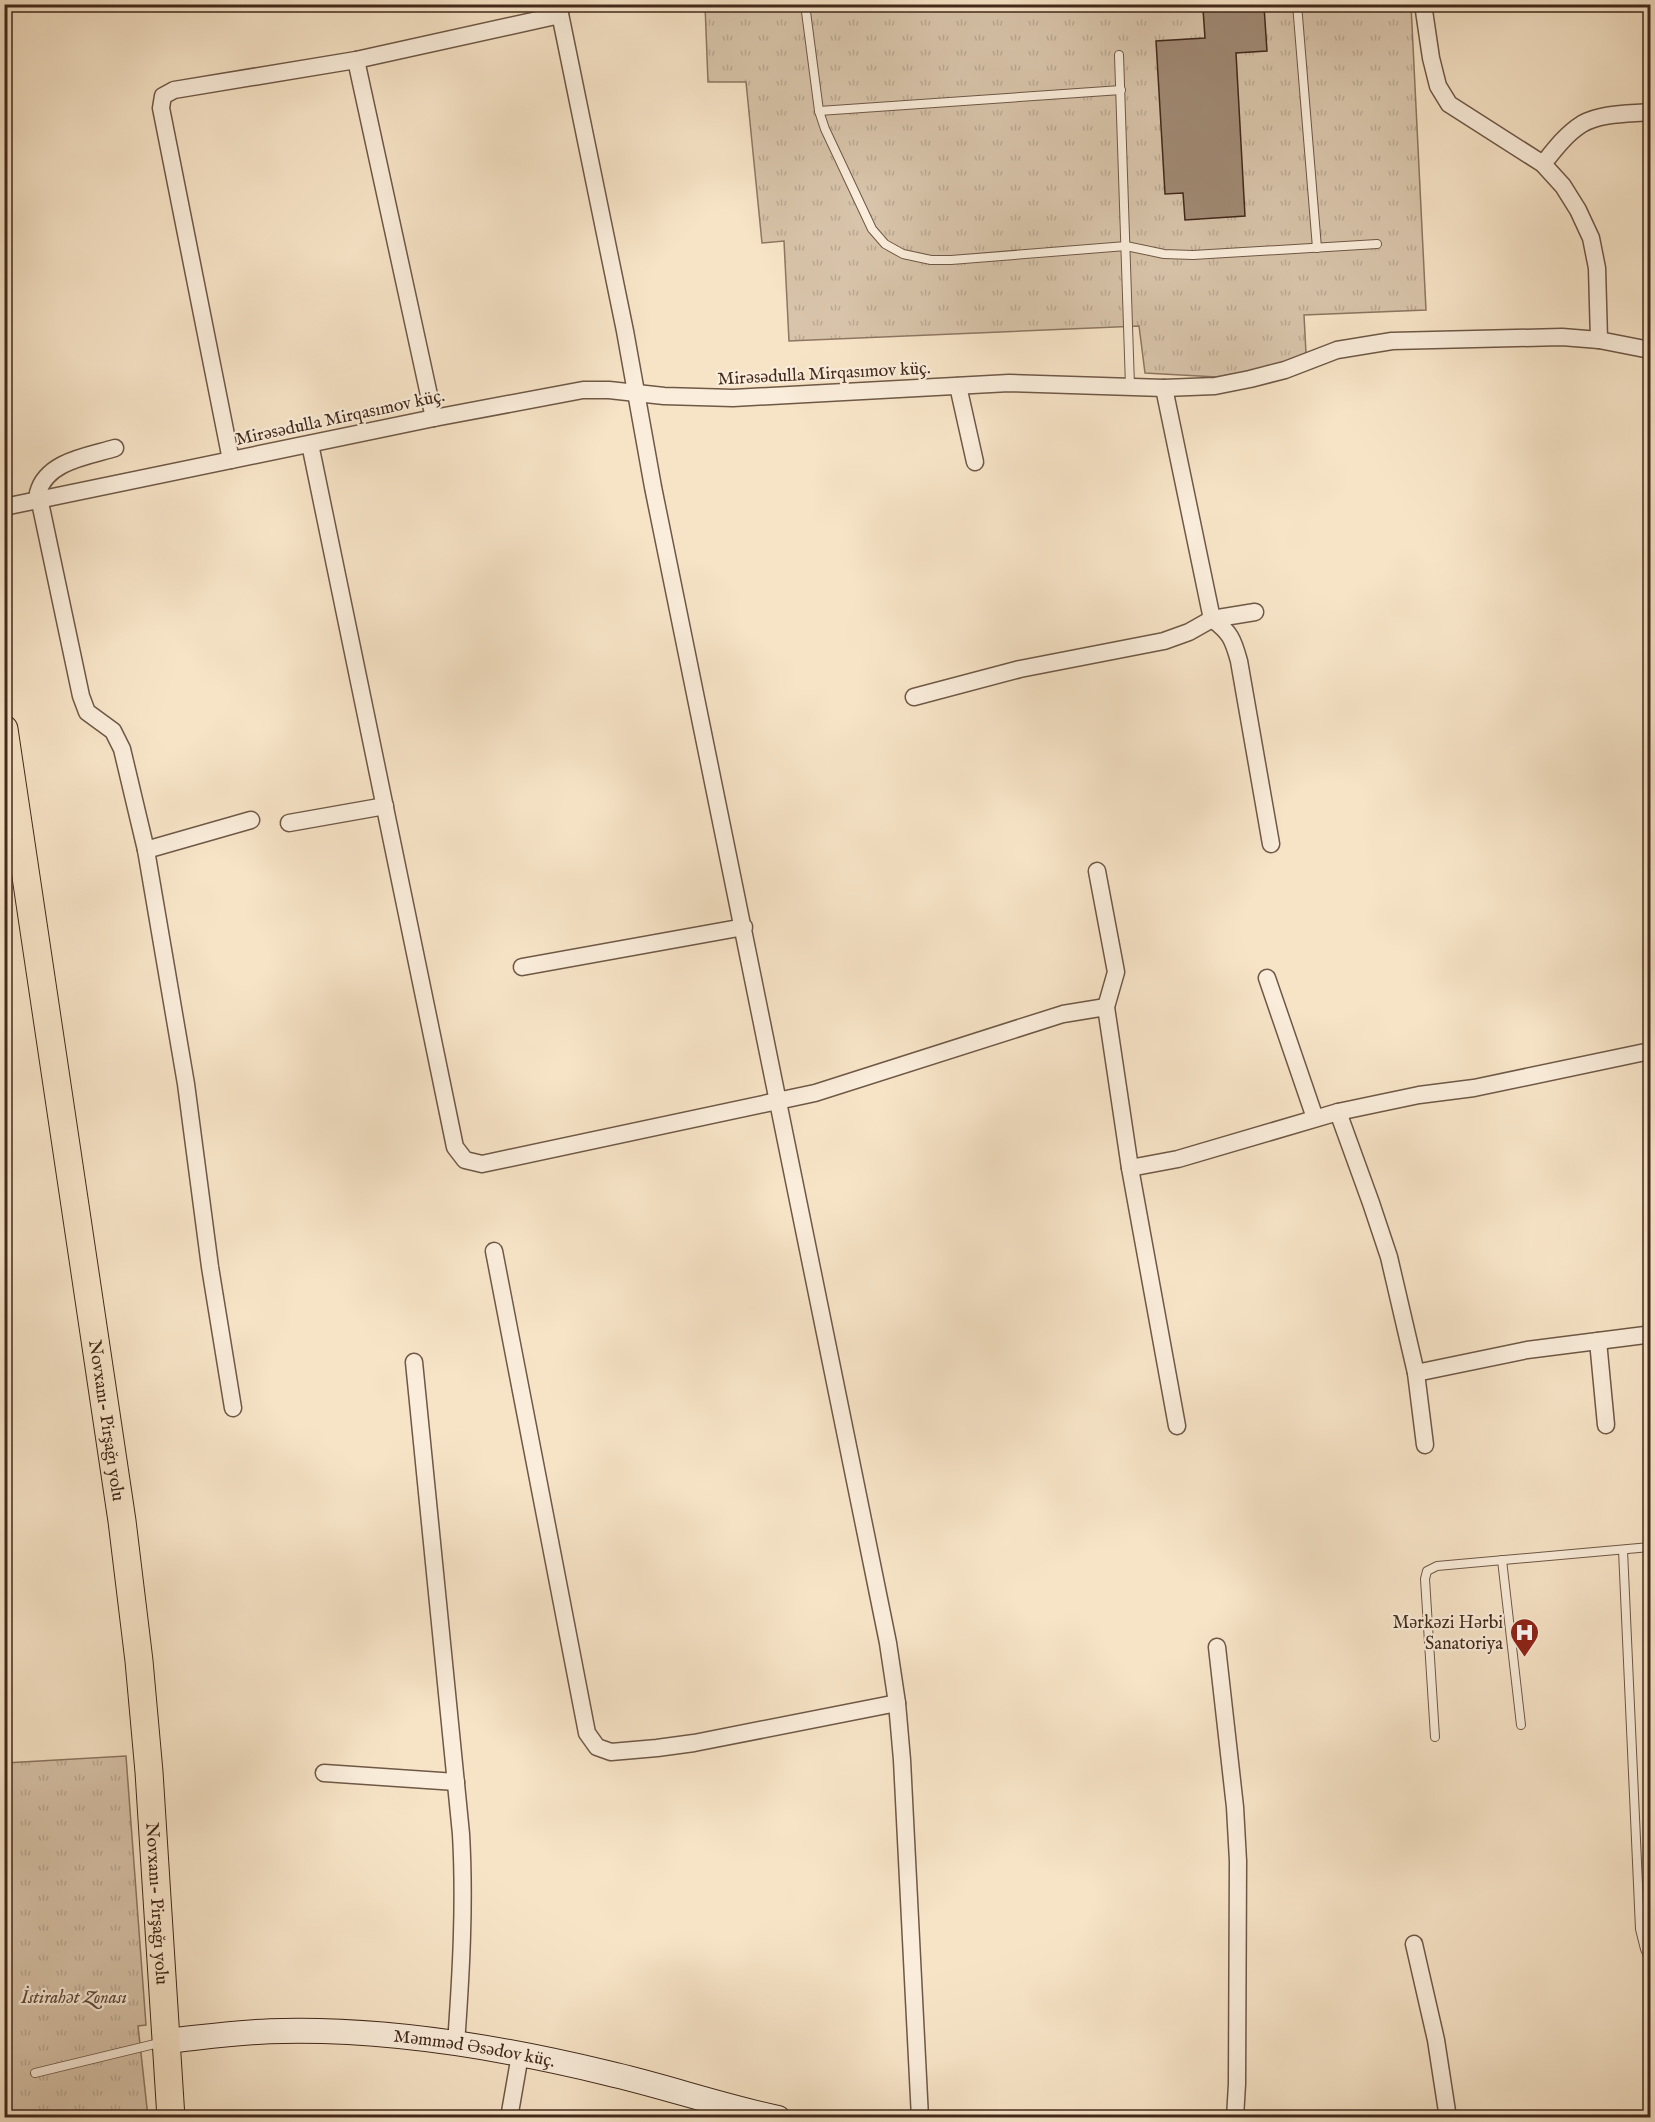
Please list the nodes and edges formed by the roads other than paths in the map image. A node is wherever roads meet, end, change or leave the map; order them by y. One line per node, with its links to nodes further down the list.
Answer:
1 (805, 4): 8 (lane)
2 (1297, 4): 13 (lane)
3 (1423, 4): 10 (street)
4 (559, 10): 6 (street); 19 (street)
5 (1119, 55): 7 (lane)
6 (356, 60): 20 (street); 23 (street)
7 (1121, 90): 8 (lane); 12 (lane)
8 (819, 111): 12 (lane)
9 (1650, 112): 10 (street)
10 (1543, 164): 14 (street)
11 (1377, 244): 13 (lane)
12 (1126, 246): 13 (lane); 17 (lane)
13 (1317, 248)
14 (1599, 340): 15 (street, Mirəsədulla Mirqasımov küç.); 18 (street, Mirəsədulla Mirqasımov küç.)
15 (1650, 350)
16 (958, 386): 17 (street, Mirəsədulla Mirqasımov küç.); 19 (street, Mirəsədulla Mirqasımov küç.); 24 (street)
17 (1130, 386): 18 (street, Mirəsədulla Mirqasımov küç.)
18 (1164, 388): 28 (street)
19 (636, 393): 20 (street, Mirəsədulla Mirqasımov küç.); 37 (street)
20 (434, 417): 21 (street, Mirəsədulla Mirqasımov küç.)
21 (310, 444): 23 (street, Mirəsədulla Mirqasımov küç.); 31 (street)
22 (115, 448): 25 (street)
23 (231, 460): 25 (street, Mirəsədulla Mirqasımov küç.)
24 (975, 462)
25 (39, 500): 26 (street, Mirəsədulla Mirqasımov küç.); 35 (street)
26 (4, 507)
27 (1255, 612): 28 (street)
28 (1212, 619): 29 (street); 34 (street)
29 (914, 697)
30 (4, 729): 66 (main road, Novxanı- Pirşağı yolu)
31 (385, 806): 33 (street); 42 (street)
32 (251, 820): 35 (street)
33 (289, 823)
34 (1271, 844)
35 (146, 850): 51 (street)
36 (1097, 871): 40 (street)
37 (744, 927): 38 (street); 42 (street)
38 (522, 967)
39 (1267, 978): 44 (street)
40 (1106, 1007): 42 (street); 45 (street)
41 (1650, 1051): 43 (street)
42 (779, 1101): 59 (street)
43 (1338, 1112): 44 (street); 50 (street)
44 (1315, 1118): 45 (street)
45 (1130, 1168): 53 (street)
46 (494, 1251): 59 (street)
47 (1645, 1335): 48 (street)
48 (1598, 1341): 50 (street); 52 (street)
49 (414, 1362): 63 (street)
50 (1416, 1373): 54 (street)
51 (233, 1408)
52 (1606, 1425)
53 (1178, 1426)
54 (1425, 1445)
55 (1650, 1547): 56 (lane)
56 (1623, 1550): 57 (lane); 65 (lane)
57 (1502, 1560): 60 (lane); 61 (lane)
58 (1216, 1647): 75 (street)
59 (897, 1703): 74 (street)
60 (1521, 1725)
61 (1435, 1737)
62 (324, 1773): 63 (street)
63 (456, 1782): 67 (street)
64 (1414, 1944): 76 (street)
65 (1650, 1960)
66 (166, 2041): 67 (street, Məmməd Əsədov küç.); 69 (lane); 71 (main road, Novxanı- Pirşağı yolu)
67 (456, 2044): 68 (street, Məmməd Əsədov küç.)
68 (520, 2055): 70 (street, Məmməd Əsədov küç.); 72 (street)
69 (35, 2073)
70 (732, 2112): 73 (street, Məmməd Əsədov küç.)
71 (171, 2118)
72 (508, 2118)
73 (778, 2118)
74 (920, 2118)
75 (1235, 2118)
76 (1448, 2118)

